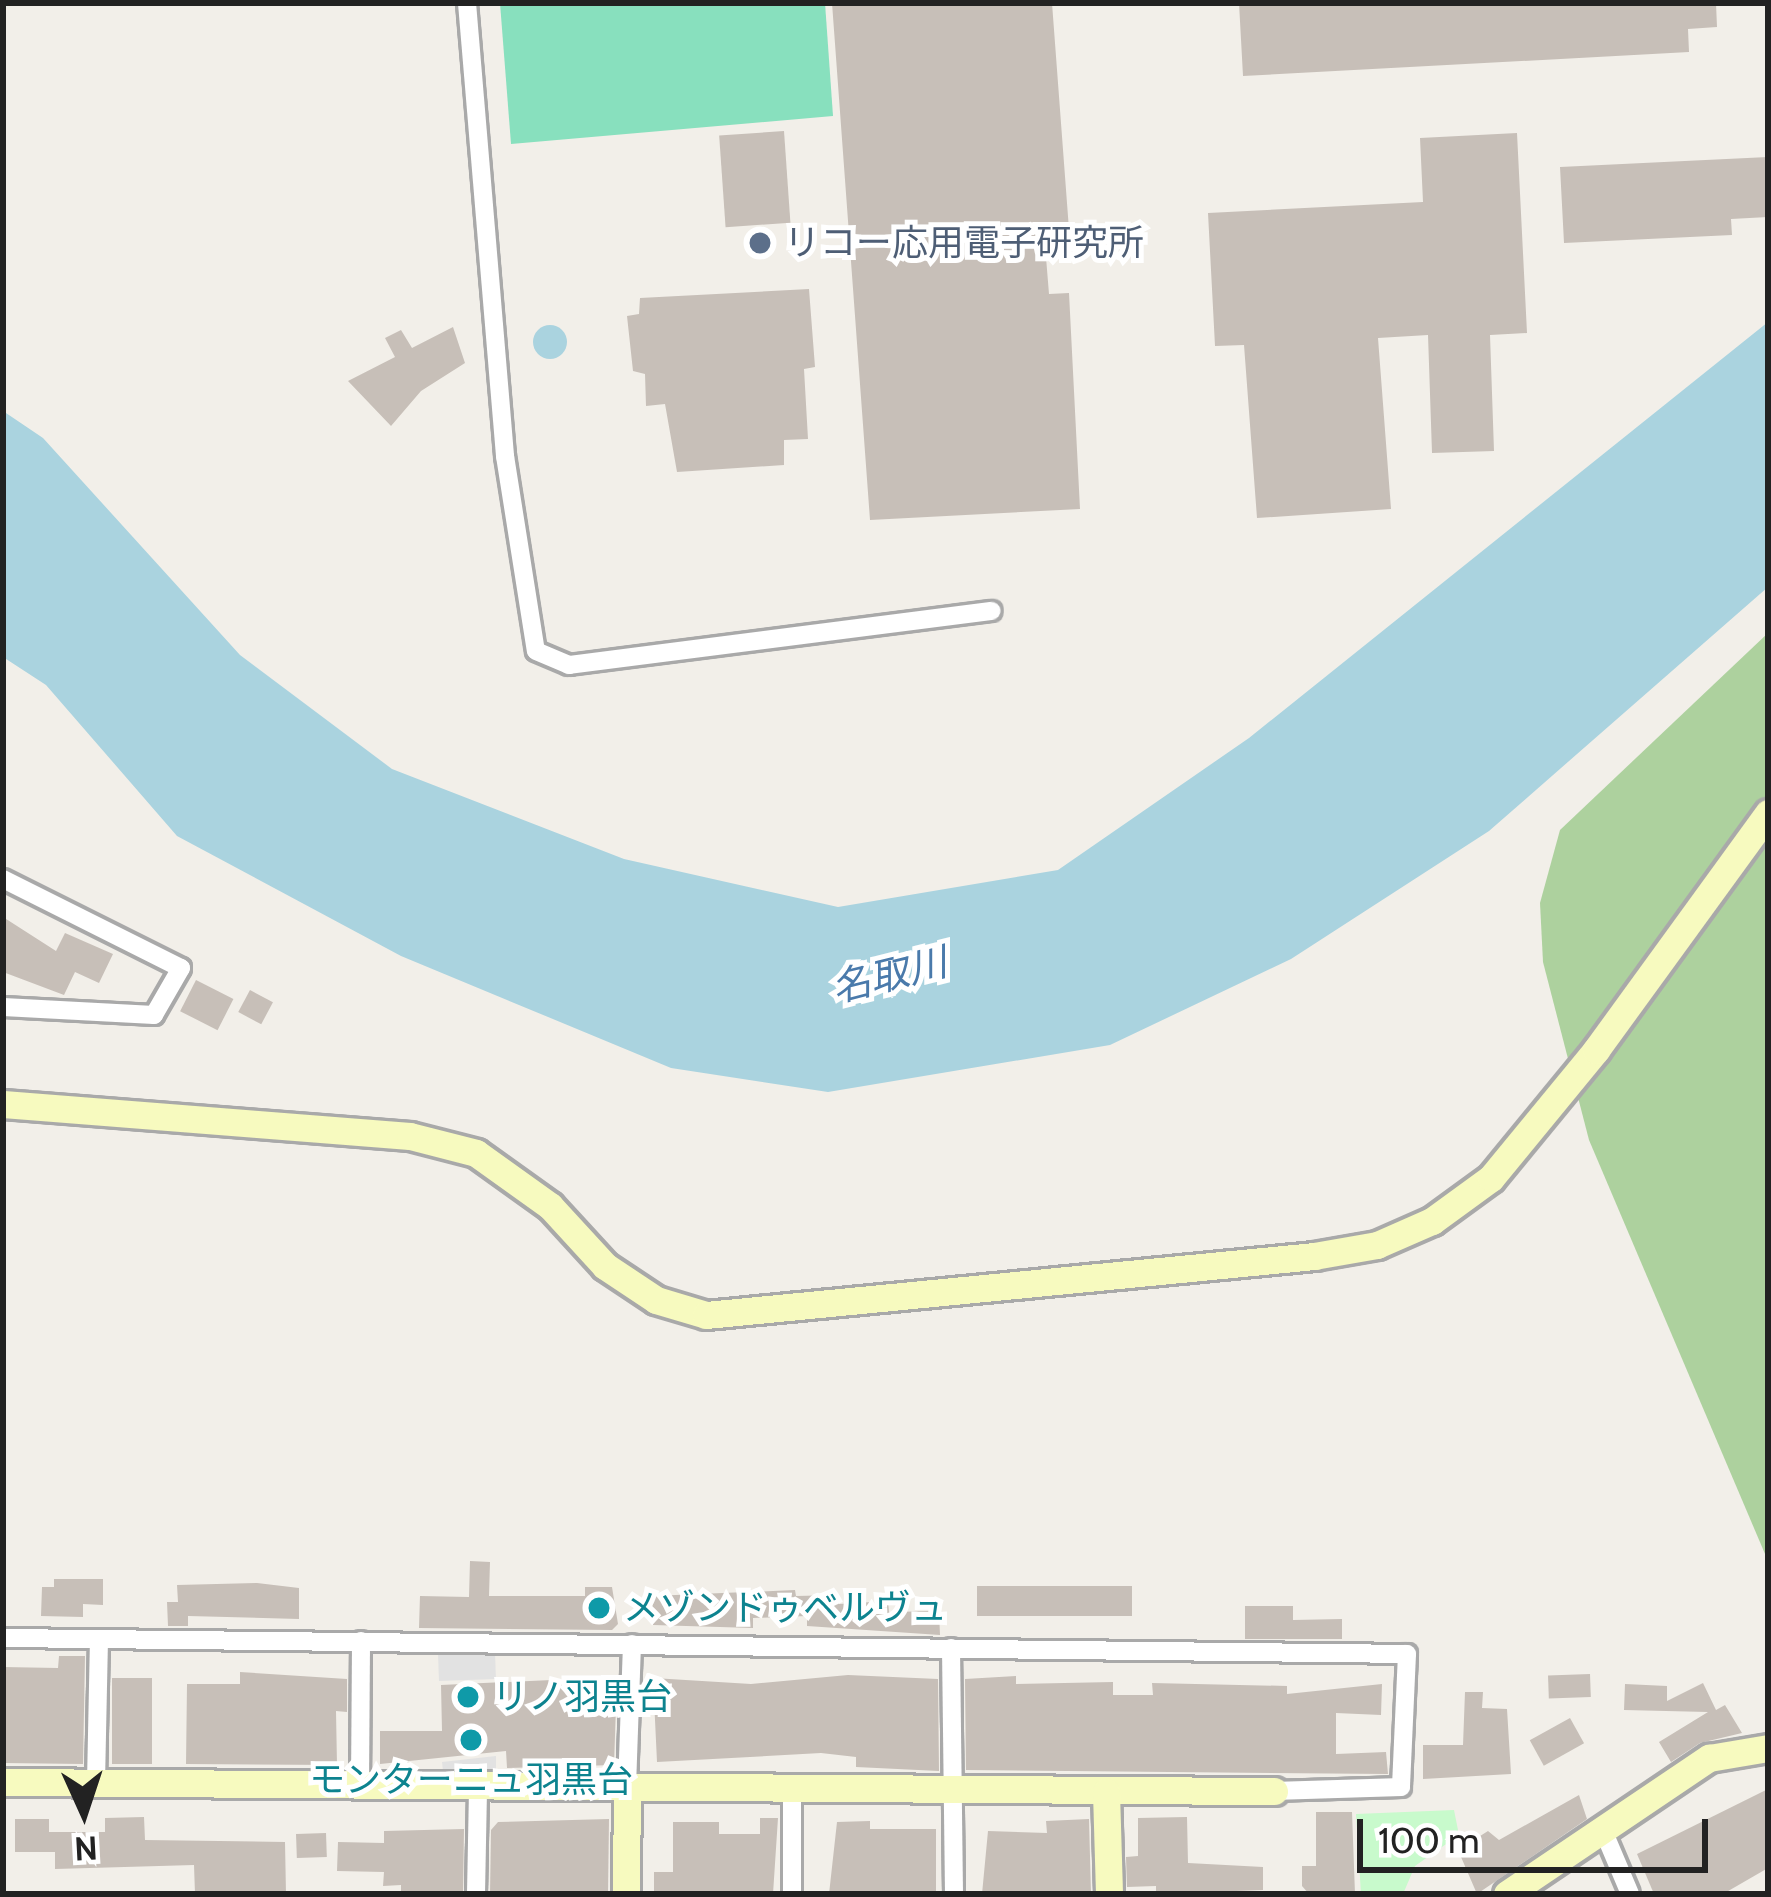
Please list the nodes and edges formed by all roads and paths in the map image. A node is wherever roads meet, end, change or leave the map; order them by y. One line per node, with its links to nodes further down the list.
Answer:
1 (466, 3): 2 (street)
2 (992, 611)
3 (1768, 813): 6 (street)
4 (3, 879): 5 (street)
5 (3, 1007)
6 (3, 1104)
7 (3, 1638): 8 (street)
8 (99, 1640): 9 (street); 14 (street)
9 (361, 1641): 10 (street); 15 (street)
10 (632, 1644): 11 (street); 17 (street)
11 (951, 1648): 19 (street); 20 (street)
12 (1768, 1748): 22 (street)
13 (3, 1782): 14 (street)
14 (96, 1783): 15 (street)
15 (360, 1786): 16 (street)
16 (478, 1787): 17 (street); 23 (street)
17 (627, 1787): 18 (street); 24 (street)
18 (792, 1790): 19 (street); 25 (street)
19 (953, 1791): 21 (street); 26 (street)
20 (1274, 1791): 21 (street)
21 (1106, 1792): 27 (street)
22 (1604, 1830): 28 (street); 29 (street)
23 (476, 1894)
24 (626, 1894)
25 (791, 1894)
26 (953, 1894)
27 (1109, 1894)
28 (1507, 1894)
29 (1630, 1894)

